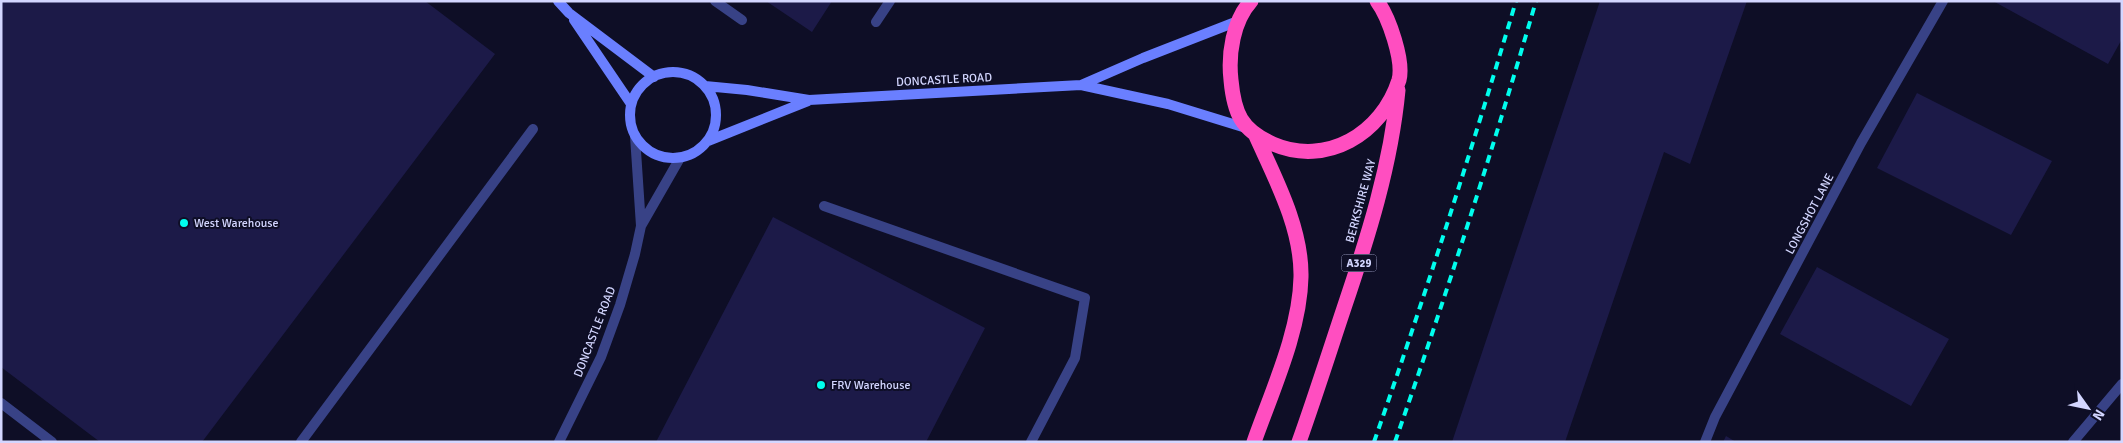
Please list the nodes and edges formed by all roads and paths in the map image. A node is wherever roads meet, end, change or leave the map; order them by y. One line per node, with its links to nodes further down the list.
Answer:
1 (558, 1): 7 (street)
2 (715, 1): 8 (street)
3 (890, 1): 9 (street)
4 (1377, 1): 11 (highway, A329)
5 (1943, 1): 31 (street, LONGSHOT LANE)
6 (1244, 8): 12 (street, DONCASTLE ROAD); 17 (highway)
7 (569, 12): 10 (street); 15 (street)
8 (742, 20)
9 (876, 22)
10 (654, 77): 13 (street); 15 (street)
11 (1399, 79): 17 (highway, A329); 30 (highway, BERKSHIRE WAY / A329)
12 (1081, 85): 14 (street, DONCASTLE ROAD); 17 (street, DONCASTLE ROAD)
13 (705, 86): 14 (street, DONCASTLE ROAD); 19 (street)
14 (809, 100): 19 (street, DONCASTLE ROAD)
15 (631, 104): 18 (street)
16 (533, 129): 26 (street)
17 (1251, 132): 29 (highway)
18 (635, 136): 20 (street); 22 (street, DONCASTLE ROAD)
19 (708, 141): 20 (street)
20 (680, 158): 22 (street, DONCASTLE ROAD)
21 (824, 206): 28 (street)
22 (641, 226): 27 (street, DONCASTLE ROAD)
23 (2122, 384): 32 (street)
24 (1, 403): 25 (street)
25 (52, 442)
26 (301, 442)
27 (559, 442)
28 (1031, 442)
29 (1254, 442)
30 (1299, 442)
31 (1705, 442)
32 (2073, 442)

